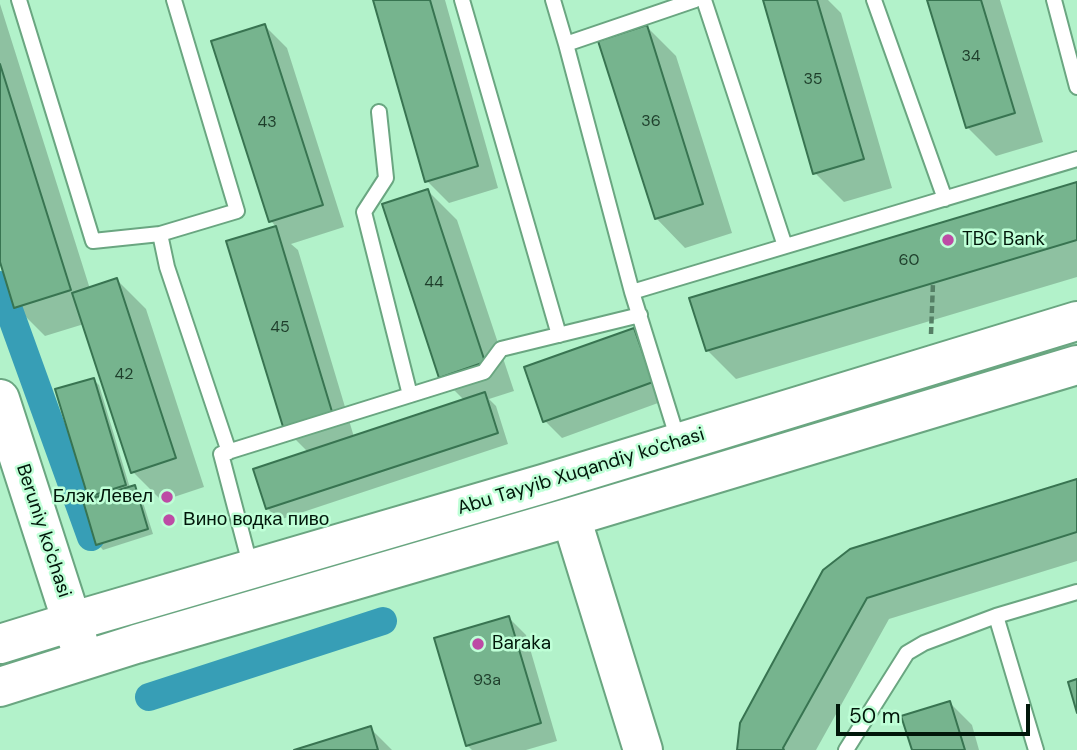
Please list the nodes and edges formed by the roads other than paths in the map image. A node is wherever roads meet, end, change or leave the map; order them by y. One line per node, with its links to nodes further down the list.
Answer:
1 (19, 0): 14 (lane)
2 (174, 0): 14 (lane)
3 (462, 0): 19 (lane)
4 (553, 0): 9 (lane)
5 (695, 0): 9 (lane)
6 (704, 0): 15 (lane)
7 (874, 0): 13 (lane)
8 (1054, 0): 10 (lane)
9 (566, 44): 16 (lane)
10 (1077, 87)
11 (379, 112): 21 (lane)
12 (1077, 159): 13 (lane)
13 (945, 198): 15 (lane)
14 (160, 233): 25 (lane)
15 (785, 246): 16 (lane)
16 (632, 292): 17 (lane)
17 (640, 315): 19 (lane); 23 (lane)
18 (1077, 321): 23 (main road, Abu Tayyib Xuqandiy ko'chasi)
19 (559, 335): 21 (lane)
20 (1077, 365): 26 (main road)
21 (410, 395): 25 (lane)
22 (0, 399): 24 (main road, Beruniy ko'chasi)
23 (679, 443): 27 (main road, Abu Tayyib Xuqandiy ko'chasi)
24 (7, 446): 30 (main road, Beruniy ko'chasi)
25 (229, 452): 27 (lane)
26 (570, 517): 32 (main road); 34 (main road)
27 (251, 569): 30 (main road, Abu Tayyib Xuqandiy ko'chasi)
28 (1077, 592): 29 (lane)
29 (996, 616): 35 (lane); 36 (lane)
30 (78, 620): 31 (main road, Abu Tayyib Xuqandiy ko'chasi); 32 (main road, Beruniy ko'chasi)
31 (0, 644)
32 (84, 662): 33 (main road)
33 (0, 687)
34 (643, 750)
35 (846, 750)
36 (1036, 750)

